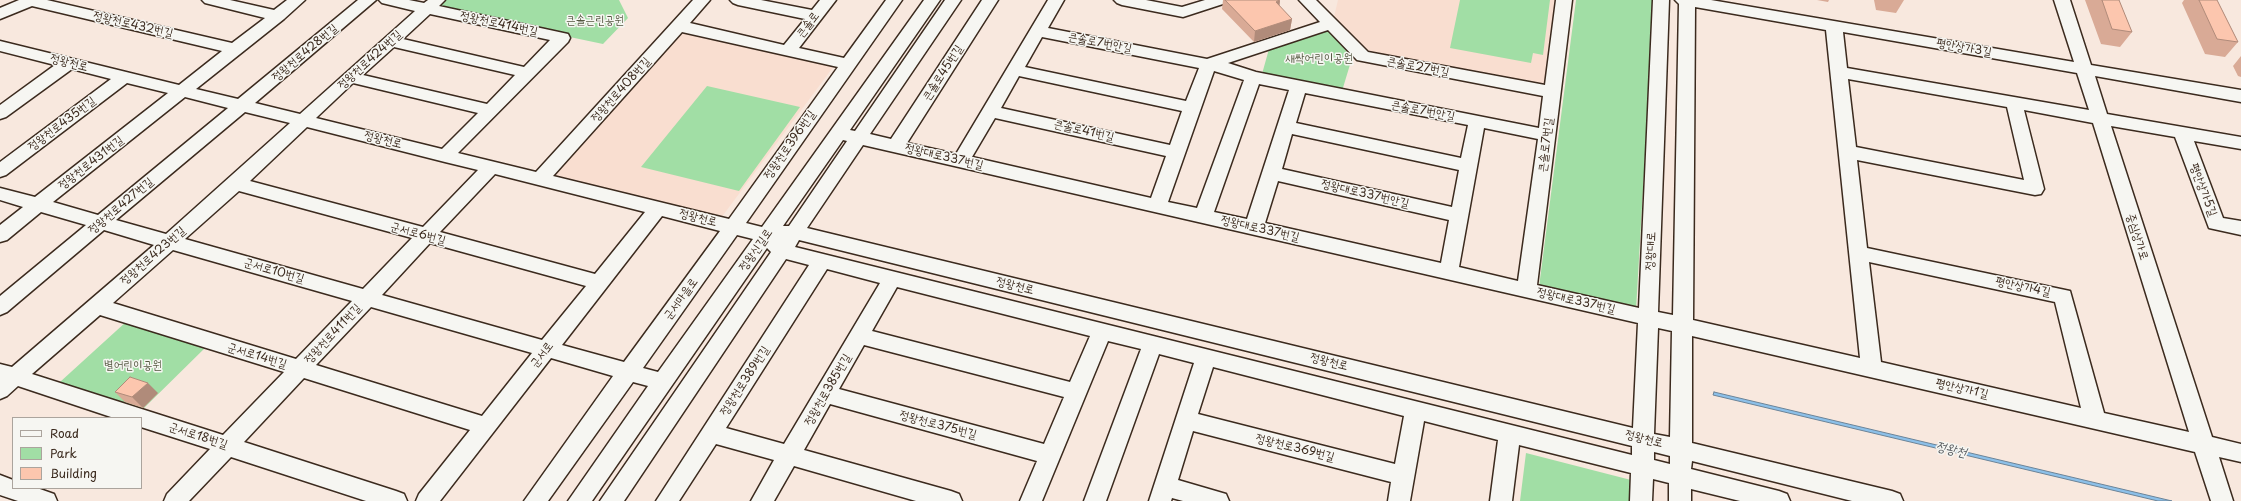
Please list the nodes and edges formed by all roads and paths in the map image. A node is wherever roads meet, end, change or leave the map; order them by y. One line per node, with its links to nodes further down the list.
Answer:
1 (31, 0): 22 (street); 31 (street, 정왕천로432번길)
2 (210, 0): 23 (street)
3 (297, 0): 23 (street)
4 (368, 0): 49 (street, 정왕천로428번길)
5 (387, 0): 21 (street, 정왕천로414번길)
6 (702, 0): 26 (street, 정왕천로408번길)
7 (738, 0): 24 (street)
8 (828, 0): 24 (street, 큰솔로)
9 (894, 0): 35 (street, 정왕천로396번길)
10 (932, 0): 59 (street, 정왕신길로)
11 (953, 0): 61 (street, 정왕신길로)
12 (990, 0): 63 (street, 큰솔로45번길)
13 (1056, 0): 28 (street)
14 (1122, 0): 15 (street)
15 (1221, 0)
16 (1307, 0): 25 (street, 큰솔로27번길)
17 (1564, 0): 46 (street, 큰솔로7번길)
18 (1661, 0): 99 (street, 정왕대로)
19 (1686, 0): 27 (street, 평안상가3길); 100 (street)
20 (2062, 0): 37 (street, 중심상가로)
21 (432, 4): 29 (street, 정왕천로424번길); 40 (street, 정왕천로414번길)
22 (0, 14)
23 (278, 16): 31 (street)
24 (816, 16): 32 (street, 큰솔로)
25 (1329, 24): 36 (street); 46 (street, 큰솔로27번길)
26 (678, 26): 32 (street); 72 (street, 정왕천로408번길)
27 (1834, 26): 37 (street, 평안상가3길); 39 (street)
28 (1038, 31): 36 (street, 큰솔로7번안길); 38 (street)
29 (390, 42): 40 (street); 42 (street, 정왕천로424번길)
30 (8, 48): 33 (street); 34 (street, 정왕천로)
31 (235, 49): 45 (street)
32 (788, 51): 35 (street)
33 (0, 61)
34 (69, 63): 41 (street, 정왕천로); 53 (street)
35 (847, 64): 81 (street, 정왕천로396번길)
36 (1208, 64): 43 (street, 큰솔로7번안길); 50 (street)
37 (2084, 69): 47 (street, 평안상가3길); 54 (street, 중심상가로)
38 (1015, 70): 50 (street); 52 (street)
39 (1839, 72): 48 (street); 65 (street)
40 (528, 73): 51 (street, 정왕천로414번길)
41 (124, 77): 45 (street, 정왕천로); 70 (street, 정왕천로435번길)
42 (350, 77): 51 (street); 55 (street, 정왕천로424번길)
43 (1253, 77): 44 (street, 큰솔로7번안길); 79 (street)
44 (1299, 86): 56 (street, 큰솔로7번안길); 57 (street)
45 (182, 91): 49 (street, 정왕천로); 75 (street, 정왕천로431번길)
46 (1552, 92): 60 (street, 큰솔로7번길)
47 (2241, 96)
48 (2014, 103): 54 (street); 65 (street)
49 (241, 106): 55 (street, 정왕천로); 80 (street, 정왕천로427번길)
50 (1193, 108): 64 (street)
51 (490, 110): 66 (street, 정왕천로414번길)
52 (991, 111): 64 (street, 큰솔로41번길); 67 (street)
53 (0, 112)
54 (2099, 118): 58 (street); 122 (street, 중심상가로)
55 (305, 121): 66 (street, 정왕천로); 73 (street, 정왕천로423번길)
56 (1477, 122): 60 (street, 큰솔로7번안길); 68 (street)
57 (1286, 128): 68 (street); 71 (street)
58 (2182, 132): 62 (street); 83 (street, 평안상가5길)
59 (838, 133): 61 (street, 정왕대로337번길); 86 (street, 정왕신길로)
60 (1547, 135): 95 (street, 큰솔로7번길)
61 (858, 138): 63 (street, 정왕대로337번길); 84 (street, 정왕신길로)
62 (2241, 143)
63 (896, 146): 67 (street, 정왕대로337번길)
64 (1176, 152): 76 (street)
65 (1848, 152): 90 (street)
66 (445, 156): 69 (street, 정왕천로)
67 (962, 161): 76 (street, 정왕대로337번길)
68 (1468, 166): 78 (street)
69 (491, 167): 72 (street, 정왕천로); 87 (street, 정왕천로411번길)
70 (0, 171)
71 (1271, 173): 78 (street, 정왕대로337번안길); 82 (street)
72 (540, 179): 77 (street, 정왕천로)
73 (236, 184): 87 (street, 군서로6번길); 88 (street, 정왕천로423번길)
74 (0, 194): 75 (street, 군서로10번길)
75 (38, 205): 80 (street, 군서로10번길); 85 (street, 정왕천로431번길)
76 (1157, 206): 79 (street, 정왕대로337번길)
77 (658, 208): 81 (street, 정왕천로); 94 (street, 군서로)
78 (1459, 215): 92 (street)
79 (1203, 216): 82 (street, 정왕대로337번길)
80 (101, 223): 88 (street, 군서로10번길); 98 (street, 정왕천로427번길)
81 (733, 227): 86 (street, 정왕천로); 108 (street, 군서마을로)
82 (1254, 228): 92 (street, 정왕대로337번길)
83 (2241, 228)
84 (795, 232): 86 (street, 정왕천로); 89 (street, 정왕신길로); 121 (street, 정왕천로)
85 (0, 235)
86 (766, 235): 89 (street); 110 (street, 정왕신길로)
87 (426, 236): 94 (street, 군서로6번길); 96 (street, 정왕천로411번길)
88 (171, 241): 96 (street, 군서로10번길); 97 (street, 정왕천로423번길)
89 (782, 251): 91 (street, 정왕천로); 139 (street, 정왕신길로)
90 (1858, 253): 106 (street); 116 (street, 평안상가4길)
91 (822, 261): 93 (street, 정왕천로); 119 (street, 정왕천로389번길)
92 (1449, 272): 95 (street, 정왕대로337번길)
93 (893, 278): 101 (street, 정왕천로); 102 (street, 정왕천로385번길)
94 (600, 282): 104 (street, 군서로)
95 (1528, 290): 99 (street, 정왕대로337번길)
96 (367, 298): 104 (street, 군서로10번길); 107 (street, 정왕천로411번길)
97 (97, 306): 107 (street, 군서로14번길); 109 (street, 정왕천로423번길)
98 (0, 307)
99 (1648, 318): 100 (street, 정왕대로337번길); 121 (street, 정왕대로)
100 (1682, 326): 106 (street, 평안상가1길); 124 (street)
101 (1102, 331): 103 (street, 정왕천로); 111 (street)
102 (859, 336): 111 (street); 112 (street, 정왕천로385번길)
103 (1153, 343): 105 (street, 정왕천로); 144 (street)
104 (547, 349): 108 (street); 118 (street, 군서로)
105 (1206, 357): 113 (street, 정왕천로); 115 (street)
106 (1871, 368): 116 (street, 평안상가1길)
107 (300, 369): 118 (street, 군서로14번길); 123 (street, 정왕천로411번길)
108 (628, 371): 110 (street); 137 (street, 군서마을로)
109 (5, 380): 114 (street, 군서로18번길)
110 (663, 382): 138 (street, 정왕신길로)
111 (1077, 392): 127 (street)
112 (825, 394): 126 (street, 정왕천로385번길); 127 (street, 정왕천로375번길)
113 (1416, 409): 120 (street, 정왕천로); 129 (street)
114 (129, 417)
115 (1186, 420): 129 (street, 정왕천로369번길); 132 (street)
116 (2095, 420): 122 (street, 평안상가1길)
117 (142, 421): 123 (street, 군서로18번길)
118 (486, 426): 136 (street, 군서로)
119 (711, 433): 126 (street); 140 (street, 정왕천로389번길)
120 (1510, 433): 128 (street, 정왕천로); 147 (street)
121 (1644, 439): 124 (street, 정왕천로); 128 (street, 정왕대로)
122 (2203, 444): 125 (street, 평안상가1길); 152 (street, 중심상가로)
123 (227, 446): 134 (street, 정왕천로411번길); 135 (street, 군서로18번길)
124 (1680, 448): 130 (street); 151 (street, 정왕천로)
125 (2241, 453)
126 (789, 455): 141 (street, 정왕천로385번길); 142 (street)
127 (1050, 455): 143 (street)
128 (1642, 466): 130 (street, 정왕천로); 148 (street, 정왕대로)
129 (1404, 476): 146 (street)
130 (1680, 476): 149 (street); 150 (street, 정왕천로)
131 (0, 485): 133 (street)
132 (1162, 494): 145 (street)
133 (46, 501)
134 (175, 501)
135 (396, 501)
136 (426, 501)
137 (534, 501)
138 (579, 501)
139 (611, 501)
140 (668, 501)
141 (762, 501)
142 (951, 501)
143 (1031, 501)
144 (1095, 501)
145 (1218, 501)
146 (1399, 501)
147 (1501, 501)
148 (1641, 501)
149 (1680, 501)
150 (1779, 501)
151 (1892, 501)
152 (2222, 501)

